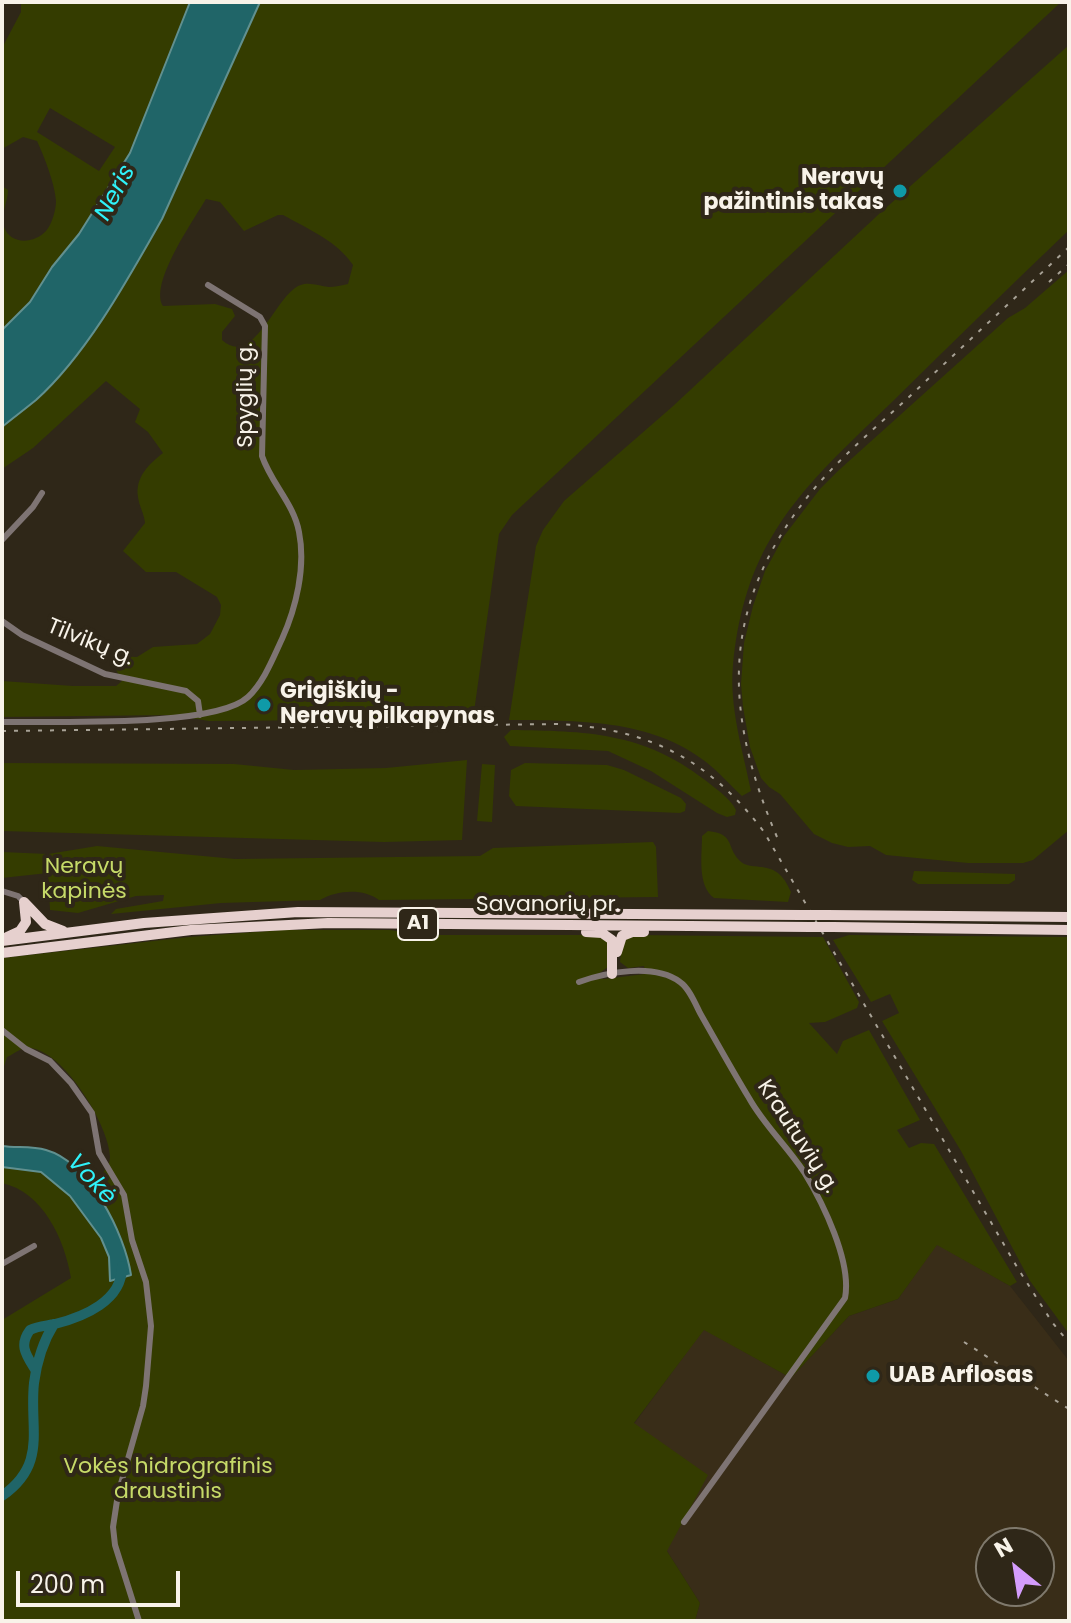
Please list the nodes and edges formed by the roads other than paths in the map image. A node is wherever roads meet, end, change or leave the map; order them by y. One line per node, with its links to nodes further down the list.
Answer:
1 (208, 285): 5 (street, Spyglių g.)
2 (42, 493): 3 (street)
3 (2, 540)
4 (2, 621): 5 (street, Tilvikų g.)
5 (200, 715): 6 (street, Spyglių g.)
6 (2, 722)
7 (2, 891): 8 (street)
8 (24, 902): 13 (highway); 14 (highway)
9 (1069, 917): 13 (highway, Savanorių pr. / A1, bridge)
10 (328, 923): 11 (highway, Savanorių pr. / A1); 15 (highway, Savanorių pr. / A1); 16 (highway)
11 (810, 927): 12 (highway, Savanorių pr. / A1, bridge); 16 (highway)
12 (1069, 930)
13 (73, 932): 14 (highway, A1)
14 (2, 940)
15 (2, 953)
16 (615, 974): 17 (street, Krautuvių g.); 21 (street, Krautuvių g.)
17 (579, 982)
18 (2, 1030): 22 (street)
19 (34, 1246): 20 (street)
20 (2, 1264)
21 (684, 1522)
22 (139, 1621)

